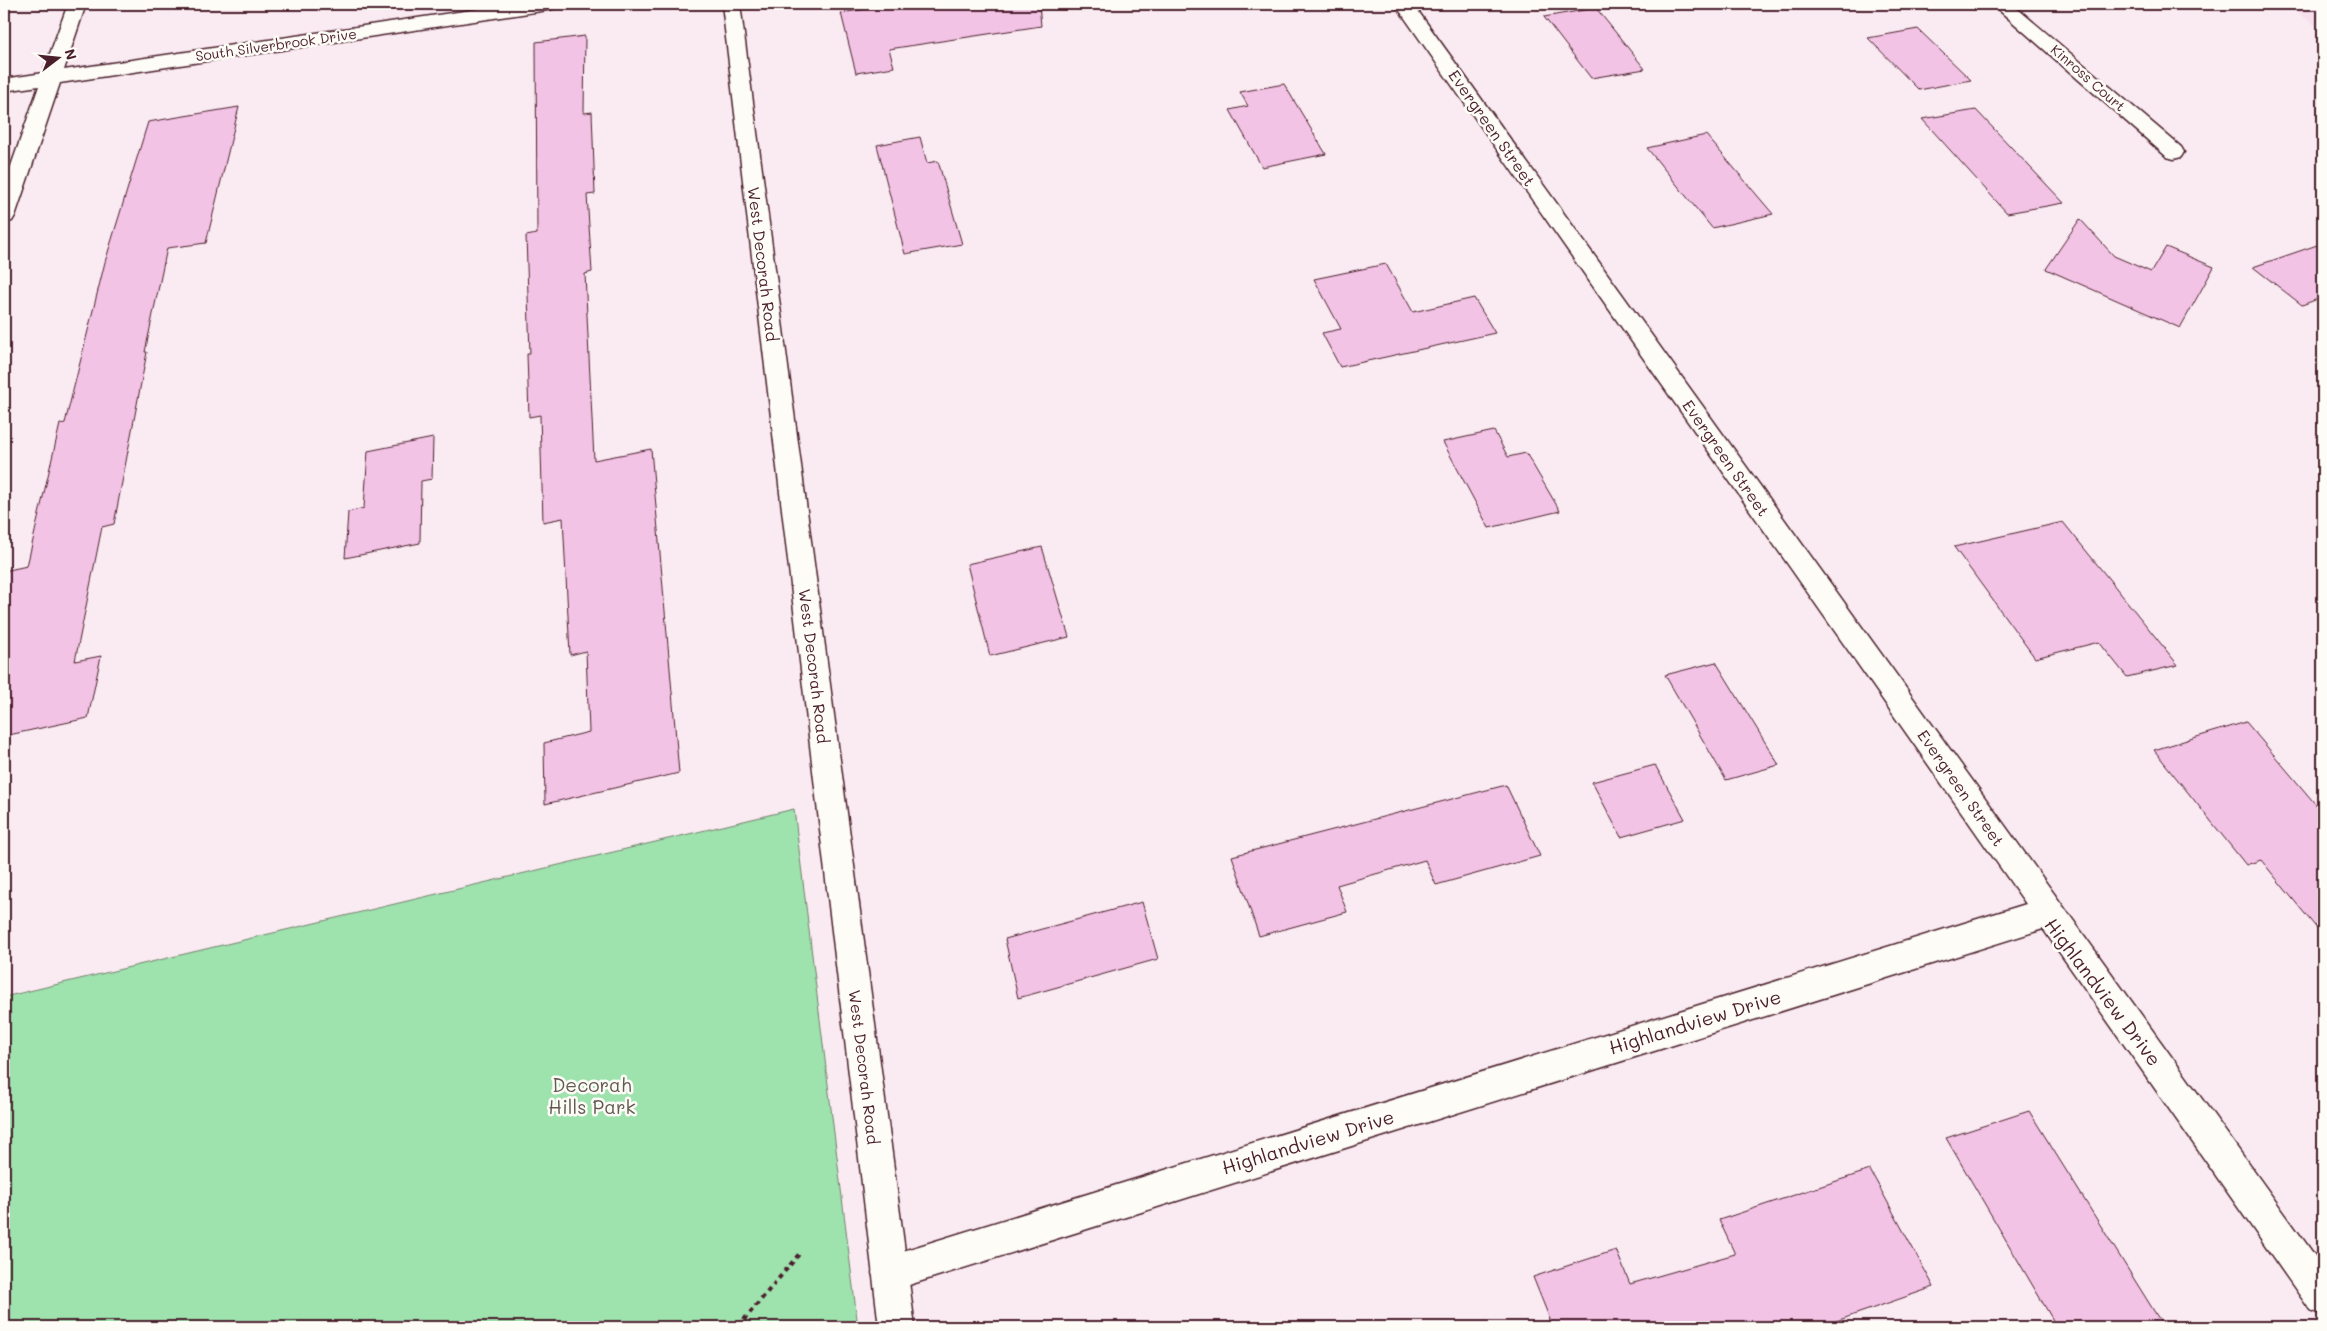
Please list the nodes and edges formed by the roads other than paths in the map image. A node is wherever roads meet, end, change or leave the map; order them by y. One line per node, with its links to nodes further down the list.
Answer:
1 (77, 4): 6 (street)
2 (548, 4): 6 (street, South Silverbrook Drive)
3 (731, 4): 11 (street, West Decorah Road)
4 (1404, 4): 10 (street, Evergreen Street)
5 (2001, 4): 8 (street, Kinross Court)
6 (52, 78): 7 (street, South Silverbrook Drive); 9 (street)
7 (4, 85)
8 (2174, 152)
9 (4, 216)
10 (2048, 912): 11 (street, Highlandview Drive); 12 (street, Highlandview Drive)
11 (890, 1273): 13 (street, West Decorah Road)
12 (2323, 1297)
13 (897, 1327)

